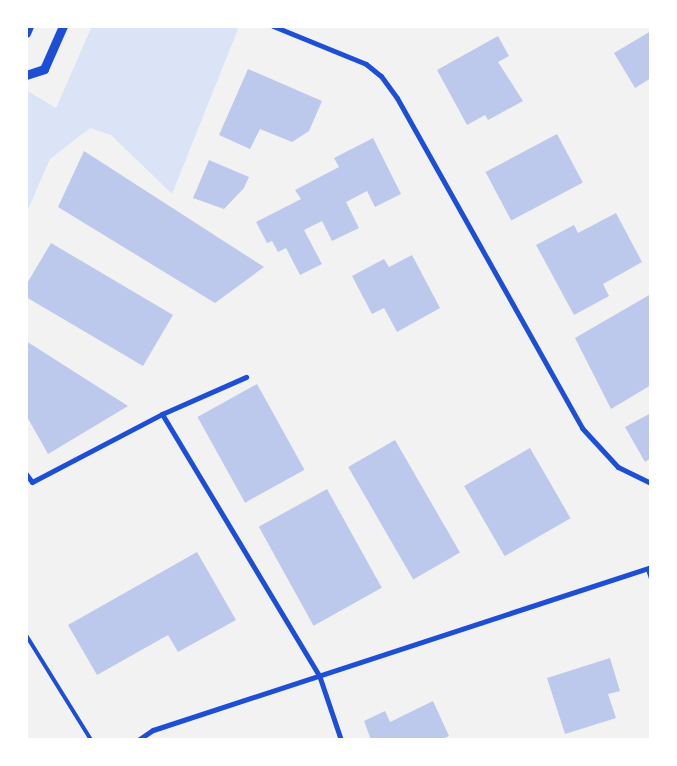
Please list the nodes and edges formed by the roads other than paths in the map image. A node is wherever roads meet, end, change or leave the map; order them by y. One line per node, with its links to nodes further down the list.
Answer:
1 (29, 26): 4 (street)
2 (62, 26): 5 (street)
3 (273, 26): 9 (street)
4 (26, 33)
5 (26, 75)
6 (246, 377): 7 (street)
7 (162, 414): 8 (street); 13 (street)
8 (26, 474)
9 (651, 483)
10 (649, 568): 11 (street); 13 (street)
11 (651, 578)
12 (26, 635): 14 (lane)
13 (319, 675): 15 (street); 16 (street)
14 (90, 740)
15 (138, 740)
16 (341, 740)

